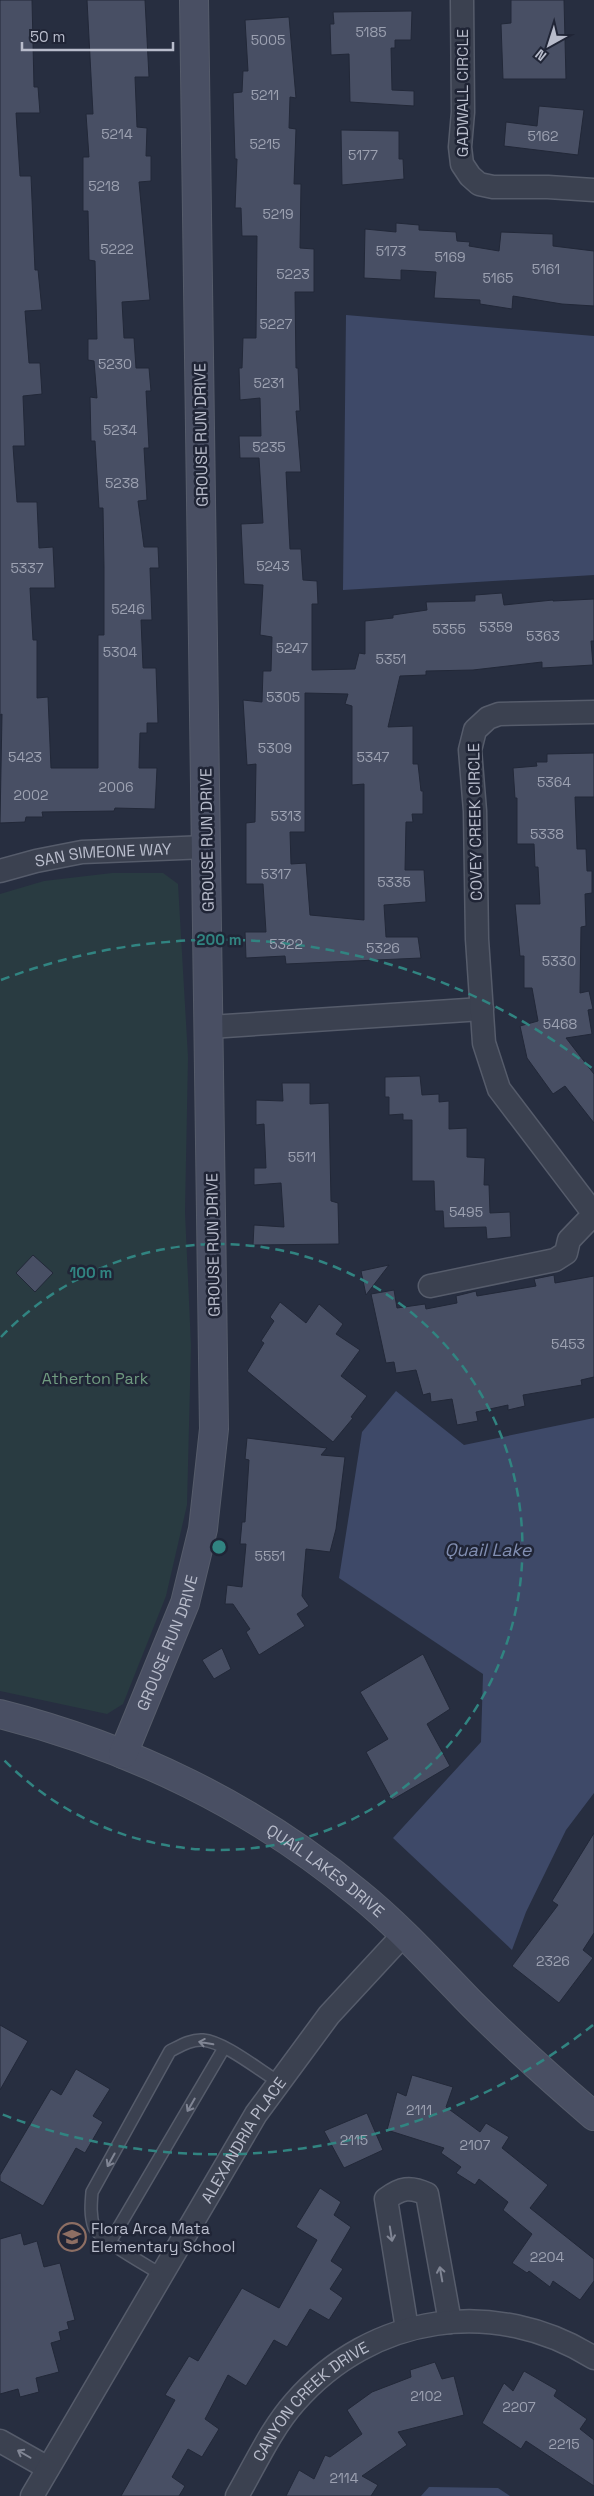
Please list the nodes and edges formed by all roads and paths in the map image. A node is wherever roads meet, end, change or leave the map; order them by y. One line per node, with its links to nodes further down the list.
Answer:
1 (194, 0): 5 (street, GROUSE RUN DRIVE)
2 (462, 0): 3 (street, GADWALL CIRCLE)
3 (594, 190)
4 (594, 712): 7 (street, COVEY CREEK CIRCLE)
5 (207, 847): 6 (street, SAN SIMEONE WAY); 8 (street, GROUSE RUN DRIVE)
6 (0, 871)
7 (482, 1009): 8 (street); 9 (street, COVEY CREEK CIRCLE)
8 (210, 1027): 12 (street, GROUSE RUN DRIVE)
9 (594, 1214): 10 (street)
10 (430, 1286)
11 (0, 1714): 12 (street, QUAIL LAKES DRIVE)
12 (123, 1754): 13 (street, QUAIL LAKES DRIVE)
13 (404, 1934): 15 (street, ALEXANDRIA PLACE); 16 (street, QUAIL LAKES DRIVE)
14 (224, 2048): 15 (lane); 17 (lane, one-way to 17); 17 (lane, one-way to 17)
15 (279, 2082): 18 (street, ALEXANDRIA PLACE)
16 (594, 2116)
17 (110, 2242): 18 (lane)
18 (162, 2275): 23 (street, ALEXANDRIA PLACE)
19 (450, 2322): 20 (street, CANYON CREEK DRIVE); 20 (street, one-way to 20); 21 (street, CANYON CREEK DRIVE)
20 (407, 2330): 25 (street, CANYON CREEK DRIVE)
21 (594, 2358)
22 (0, 2441): 23 (street, one-way to 22)
23 (48, 2468): 24 (street, ALEXANDRIA PLACE)
24 (32, 2496)
25 (237, 2496)

